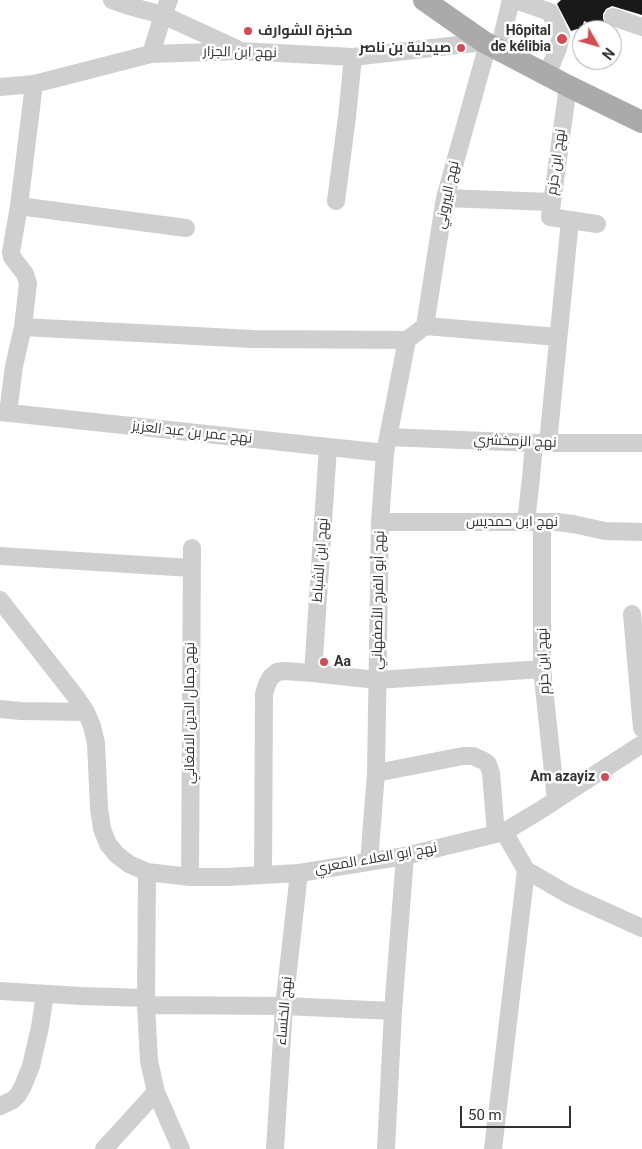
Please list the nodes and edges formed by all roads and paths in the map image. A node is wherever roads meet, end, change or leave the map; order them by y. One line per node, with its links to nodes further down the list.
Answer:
1 (112, 0): 4 (street)
2 (513, 0): 7 (street, نهج البيروني); 11 (street)
3 (435, 4): 7 (main road)
4 (166, 8): 8 (street); 9 (street)
5 (613, 18): 6 (street)
6 (642, 27)
7 (490, 45): 10 (street, نهج ابن الجزار); 11 (main road); 16 (street, نهج البيروني)
8 (240, 50): 9 (street, نهج ابن الجزار); 10 (street, نهج ابن الجزار)
9 (150, 54): 12 (street, نهج ابن الجزار)
10 (353, 57): 17 (street)
11 (547, 75): 13 (main road)
12 (34, 84): 14 (street, نهج ابن الجزار); 19 (street)
13 (568, 86): 15 (main road); 18 (street, نهج ابن حزم)
14 (0, 87)
15 (642, 122)
16 (445, 198): 18 (street); 24 (street, نهج البيروني)
17 (336, 200)
18 (551, 202): 20 (street, نهج ابن حزم)
19 (19, 206): 22 (street); 23 (street)
20 (570, 220): 21 (street, نهج ابن حزم); 26 (street, نهج ابن حزم)
21 (597, 224)
22 (186, 228)
23 (7, 232): 25 (street)
24 (425, 326): 26 (street); 27 (street)
25 (23, 327): 27 (street); 28 (street)
26 (558, 337): 30 (street, نهج ابن حزم)
27 (407, 340): 32 (street, نهج أبو الفرج الأصفهاني)
28 (7, 365): 29 (street)
29 (4, 412): 33 (street, نهج عمر بن عبد العزيز)
30 (541, 443): 31 (street, نهج الزمخشري); 32 (street, نهج الزمخشري); 35 (street, نهج ابن حزم)
31 (642, 443)
32 (386, 445): 33 (street, نهج عمر بن عبد العزيز); 34 (street, نهج أبو الفرج الأصفهاني)
33 (328, 447): 43 (street, نهج ابن الشباط)
34 (380, 522): 35 (street, نهج ابن حمديس); 44 (street, نهج أبو الفرج الأصفهاني)
35 (534, 522): 36 (street, نهج ابن حمديس); 42 (street, نهج ابن حزم)
36 (642, 532)
37 (192, 548): 39 (street, نهج جمال الدين الافغاني)
38 (0, 556): 39 (street)
39 (191, 568): 58 (street, نهج جمال الدين الافغاني)
40 (0, 600): 46 (street)
41 (632, 614): 47 (street)
42 (542, 669): 44 (street); 50 (street, نهج ابن حزم)
43 (314, 673): 44 (street); 57 (street)
44 (377, 680): 49 (street, نهج أبو الفرج الأصفهاني)
45 (0, 709): 46 (street)
46 (86, 712): 55 (street, نهج ابو العلاء المعري)
47 (642, 728)
48 (642, 744): 50 (street, نهج ابو العلاء المعري)
49 (376, 772): 51 (street); 53 (street, نهج أبو الفرج الأصفهاني)
50 (556, 800): 51 (street, نهج ابو العلاء المعري)
51 (500, 833): 52 (street, نهج ابو العلاء المعري); 54 (street)
52 (405, 856): 53 (street, نهج ابو العلاء المعري); 64 (street)
53 (369, 862): 56 (street, نهج ابو العلاء المعري)
54 (526, 870): 59 (street); 71 (street)
55 (146, 872): 58 (street, نهج ابو العلاء المعري); 62 (street)
56 (299, 873): 57 (street, نهج ابو العلاء المعري); 63 (street, نهج الخنساء)
57 (263, 875): 58 (street, نهج ابو العلاء المعري)
58 (190, 877)
59 (642, 928)
60 (0, 991): 61 (street)
61 (45, 994): 62 (street); 66 (street)
62 (146, 1002): 63 (street); 65 (street)
63 (284, 1006): 64 (street); 69 (street, نهج الخنساء)
64 (394, 1011): 70 (street)
65 (156, 1092): 67 (street); 68 (street)
66 (0, 1106)
67 (104, 1149)
68 (182, 1149)
69 (276, 1149)
70 (386, 1149)
71 (492, 1149)

